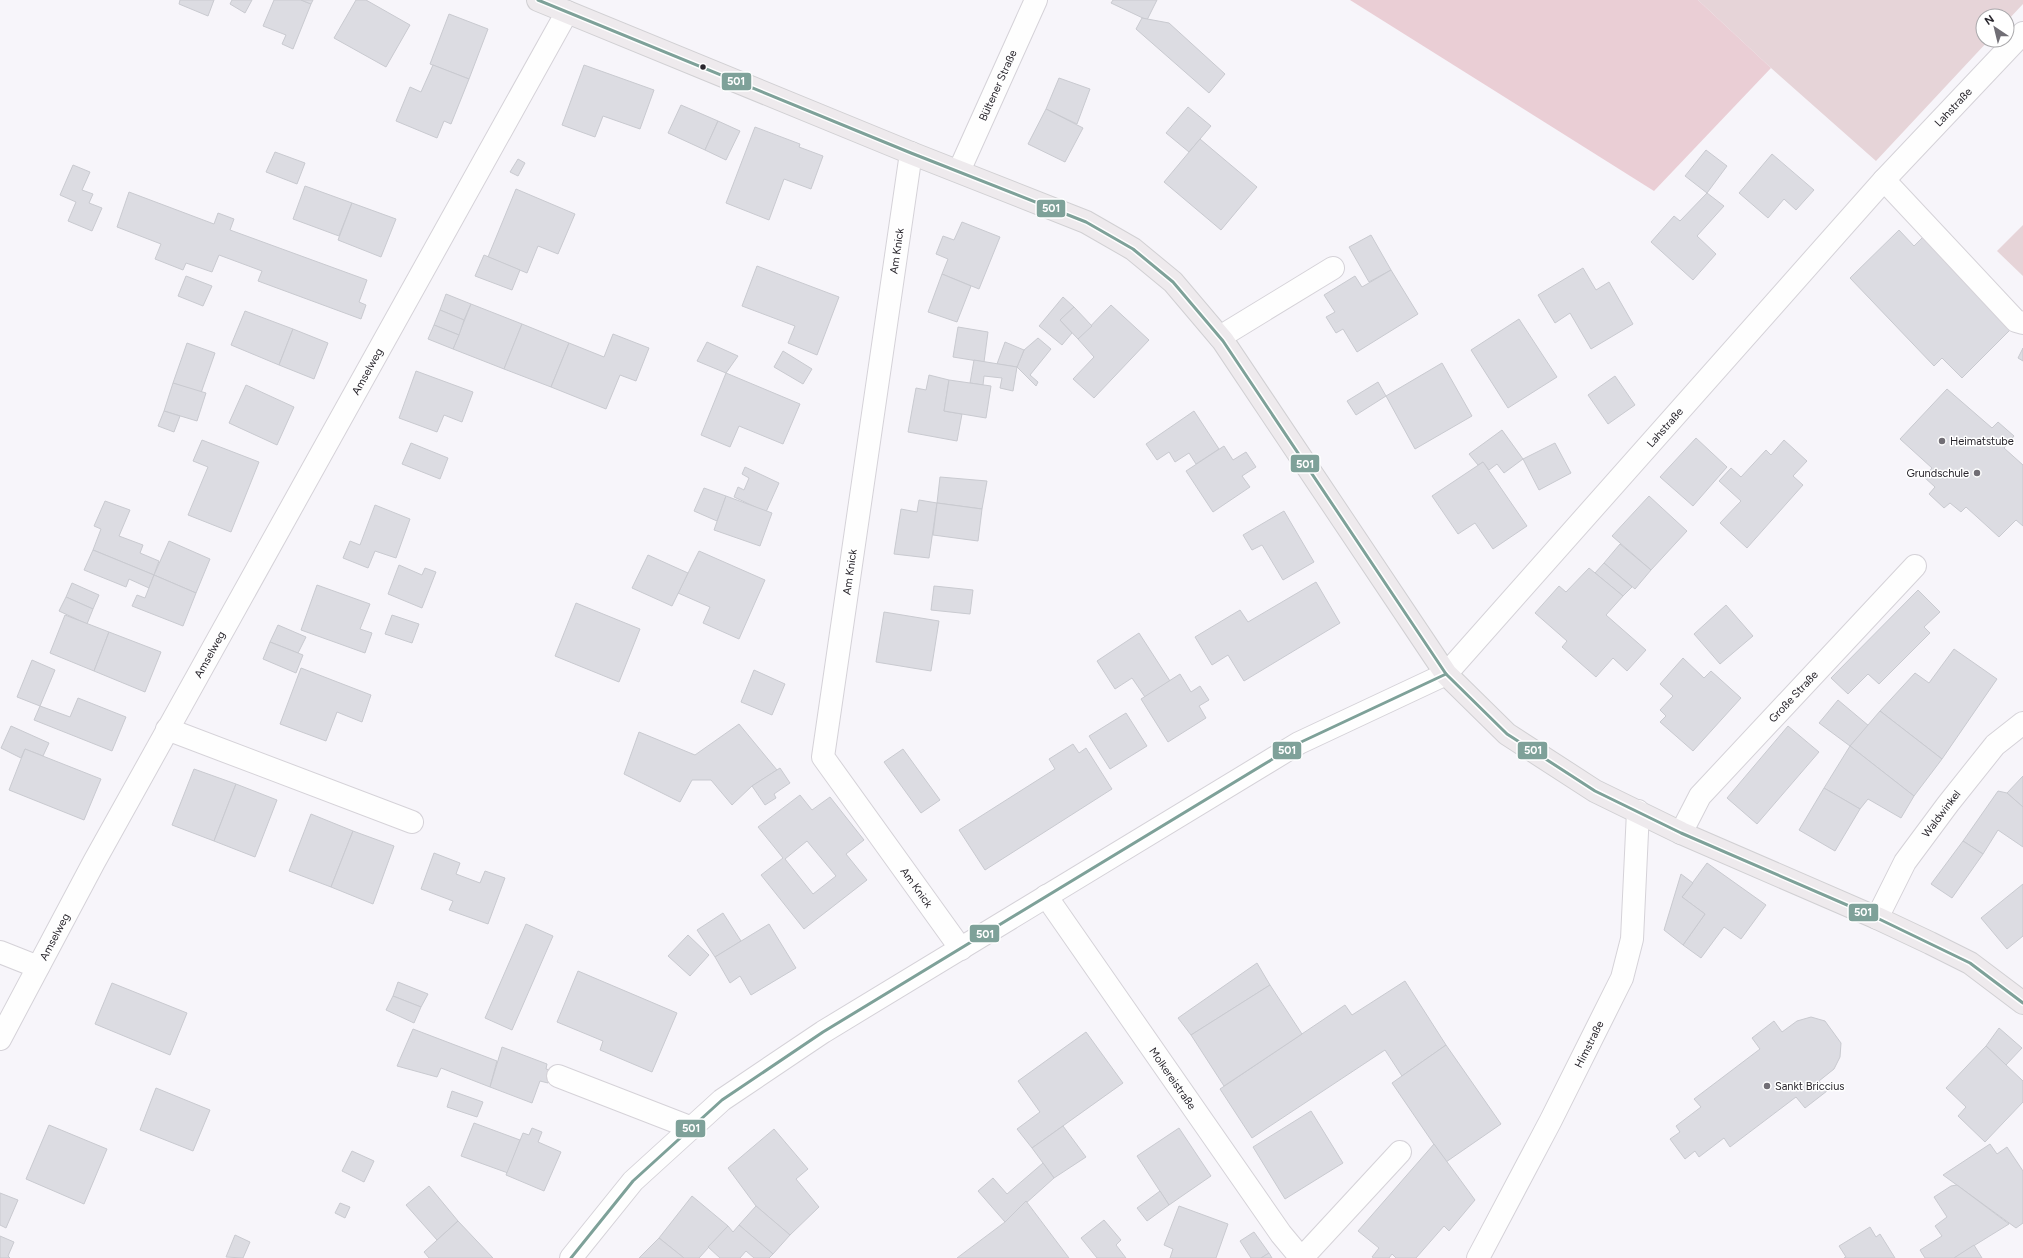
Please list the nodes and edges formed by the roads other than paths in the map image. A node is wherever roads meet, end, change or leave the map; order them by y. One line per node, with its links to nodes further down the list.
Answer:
1 (538, 0): 3 (main road)
2 (1036, 0): 6 (street, Bültener Straße)
3 (567, 12): 5 (main road); 14 (street, Amselweg)
4 (2023, 33): 7 (street, Lahstraße)
5 (911, 153): 6 (main road); 20 (street, Am Knick)
6 (959, 171): 10 (main road)
7 (1884, 180): 9 (street); 12 (street, Lahstraße)
8 (1333, 268): 10 (street)
9 (2023, 323)
10 (1220, 337): 12 (main road)
11 (1915, 566): 17 (street, Große Straße)
12 (1446, 674): 15 (main road); 18 (street)
13 (2023, 723): 19 (street, Waldwinkel)
14 (167, 729): 16 (street); 22 (street, Amselweg)
15 (1638, 812): 17 (main road); 30 (street, Himstraße)
16 (412, 822)
17 (1681, 833): 19 (main road)
18 (1046, 896): 20 (street); 29 (street, Molkereistraße)
19 (1877, 918): 23 (main road)
20 (961, 949): 26 (street)
21 (0, 952): 22 (street)
22 (38, 967): 24 (street, Amselweg)
23 (2023, 1003)
24 (0, 1039)
25 (558, 1076): 26 (street)
26 (692, 1128): 28 (street)
27 (1400, 1152): 29 (street)
28 (575, 1257)
29 (1301, 1258)
30 (1478, 1258)

